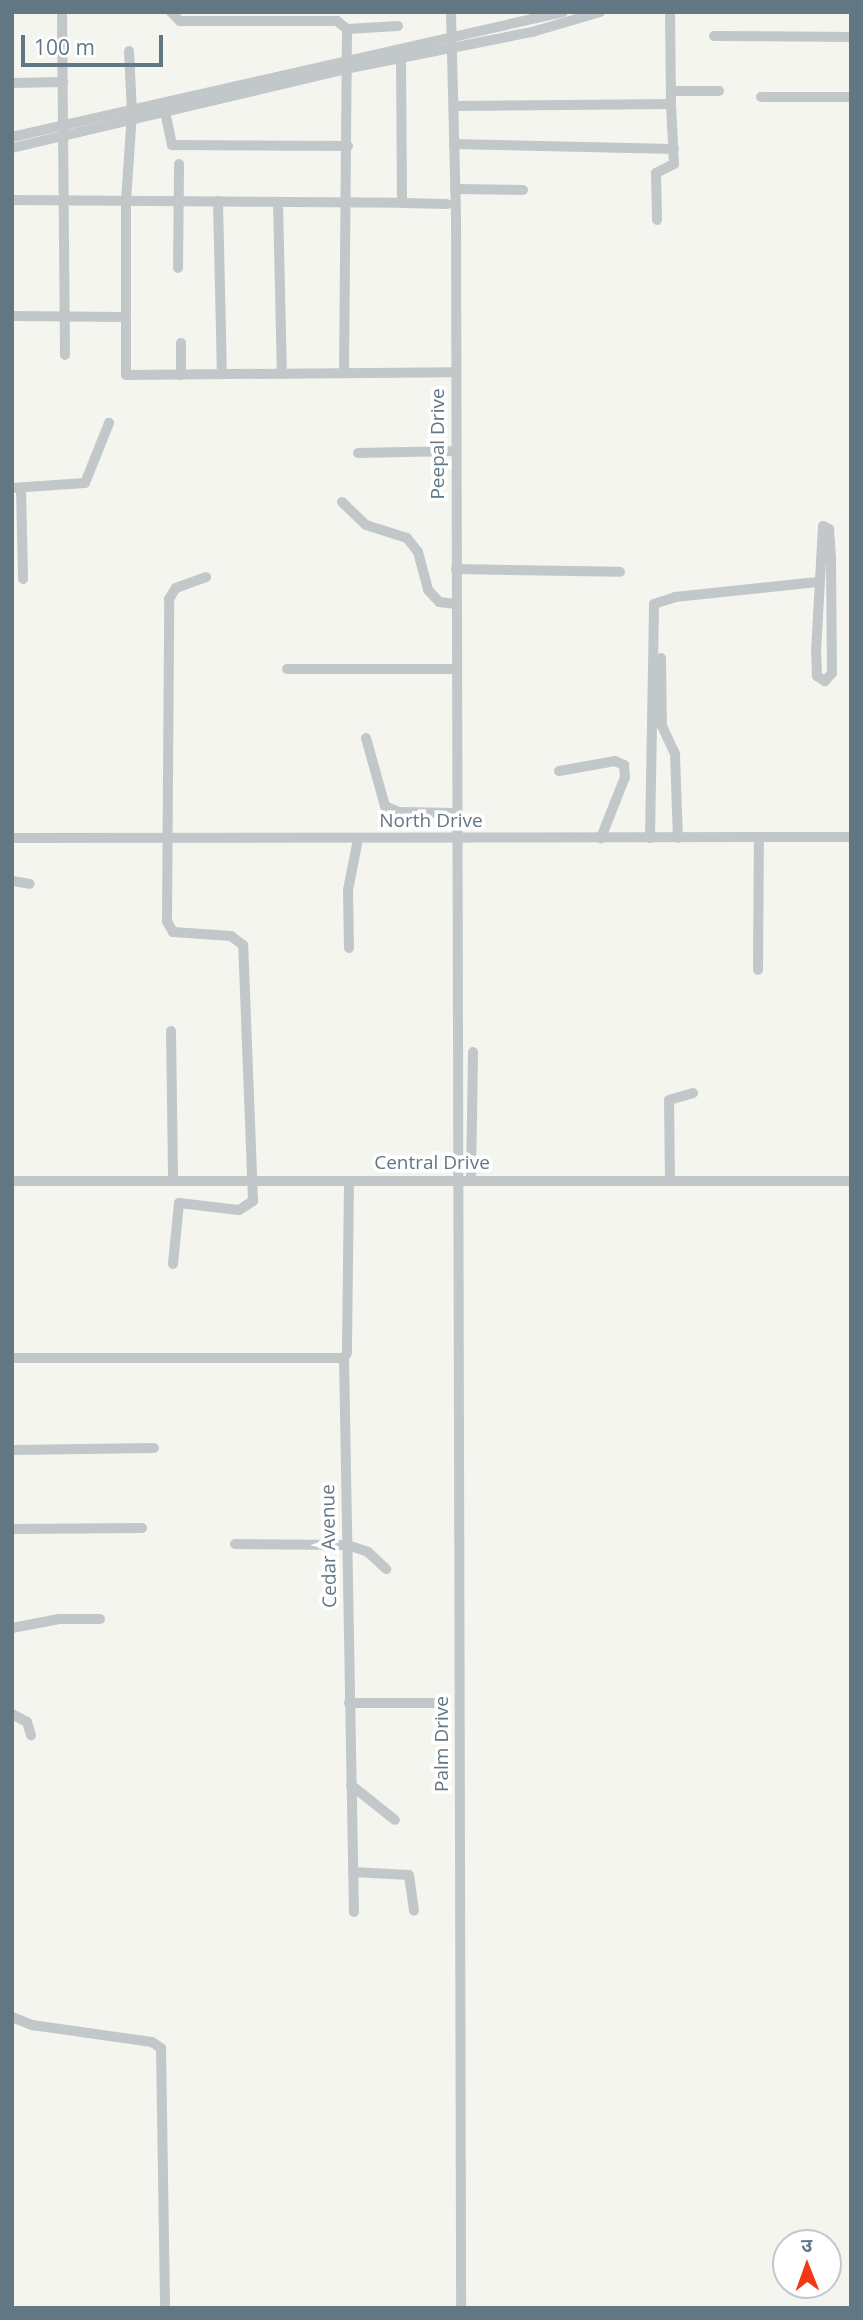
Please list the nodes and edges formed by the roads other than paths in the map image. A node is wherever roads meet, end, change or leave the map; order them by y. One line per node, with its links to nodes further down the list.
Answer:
1 (62, 12): 17 (street)
2 (171, 12): 9 (street)
3 (452, 12): 13 (street, Peepal Drive)
4 (563, 12): 7 (street)
5 (600, 12): 10 (street)
6 (670, 12): 19 (street)
7 (533, 16): 10 (street); 13 (street)
8 (398, 26): 9 (street)
9 (347, 29): 16 (street)
10 (532, 32): 13 (street)
11 (713, 36): 12 (street)
12 (851, 37)
13 (451, 42): 15 (street); 16 (street); 24 (street, Peepal Drive)
14 (129, 51): 26 (street)
15 (401, 58): 16 (street); 43 (street)
16 (350, 64): 25 (street); 30 (street)
17 (63, 82): 18 (street); 27 (street)
18 (12, 83)
19 (671, 91): 20 (street); 23 (street)
20 (719, 91)
21 (761, 97): 22 (street)
22 (851, 97)
23 (671, 104): 24 (street); 32 (street)
24 (454, 106): 29 (street, Peepal Drive)
25 (165, 109): 26 (street); 30 (street)
26 (132, 117): 27 (street); 38 (street)
27 (64, 131): 28 (street); 31 (street); 37 (street)
28 (12, 137)
29 (454, 144): 32 (street); 34 (street, Peepal Drive)
30 (348, 146): 42 (street)
31 (12, 148)
32 (674, 149): 45 (street)
33 (178, 164): 39 (street)
34 (455, 189): 35 (street); 52 (street, Peepal Drive)
35 (523, 190)
36 (12, 200): 37 (street)
37 (66, 200): 38 (street); 48 (street)
38 (126, 200): 39 (street); 49 (street)
39 (179, 201): 40 (street); 46 (street)
40 (218, 201): 41 (street); 54 (street)
41 (278, 202): 42 (street); 55 (street)
42 (346, 202): 43 (street); 53 (street)
43 (402, 203): 44 (street)
44 (447, 204)
45 (657, 220)
46 (178, 268)
47 (12, 316): 48 (street)
48 (65, 317): 49 (street); 51 (street)
49 (124, 317): 56 (street)
50 (181, 343): 56 (street)
51 (65, 355)
52 (455, 372): 53 (street); 58 (street, Peepal Drive)
53 (344, 373): 55 (street)
54 (222, 374): 55 (street); 56 (street)
55 (282, 374)
56 (181, 375)
57 (108, 423): 60 (street)
58 (456, 451): 59 (street); 62 (street, Peepal Drive)
59 (358, 453)
60 (17, 488): 65 (street)
61 (342, 502): 67 (street)
62 (456, 569): 63 (street); 67 (street, Peepal Drive)
63 (620, 572)
64 (206, 577): 77 (street)
65 (23, 579)
66 (817, 582): 66 (street); 79 (street)
67 (456, 604): 69 (street, Peepal Drive)
68 (661, 658): 80 (street)
69 (457, 668): 70 (street); 73 (street, Peepal Drive)
70 (286, 669)
71 (366, 738): 73 (street)
72 (559, 771): 78 (street)
73 (457, 813): 82 (street, Peepal Drive)
74 (851, 836): 75 (street, North Drive)
75 (759, 837): 80 (street, North Drive); 86 (street)
76 (12, 838): 77 (street, North Drive)
77 (168, 838): 81 (street, North Drive); 92 (street)
78 (601, 838): 79 (street, North Drive); 82 (street, North Drive)
79 (650, 838): 80 (street, North Drive)
80 (678, 838)
81 (358, 839): 82 (street, North Drive); 85 (street)
82 (458, 839): 94 (street, Palm Drive)
83 (12, 881): 84 (street)
84 (30, 884)
85 (349, 948)
86 (758, 970)
87 (171, 1031): 91 (street)
88 (473, 1052): 95 (street)
89 (693, 1093): 96 (street)
90 (12, 1181): 91 (street, Central Drive)
91 (173, 1181): 92 (street, Central Drive)
92 (254, 1181): 93 (street, Central Drive); 98 (street)
93 (349, 1181): 94 (street, Central Drive); 100 (street, Cedar Avenue)
94 (457, 1181): 95 (street, Central Drive); 121 (street, Palm Drive)
95 (471, 1181): 96 (street, Central Drive)
96 (670, 1181): 97 (street, Central Drive)
97 (851, 1181)
98 (173, 1264)
99 (12, 1358): 100 (street)
100 (344, 1358): 106 (street, Cedar Avenue)
101 (154, 1448): 102 (street)
102 (12, 1450)
103 (142, 1528): 104 (street)
104 (12, 1530)
105 (235, 1544): 106 (street)
106 (346, 1545): 107 (street); 110 (street, Cedar Avenue)
107 (386, 1569)
108 (100, 1619): 109 (street)
109 (12, 1628)
110 (349, 1703): 111 (street); 114 (street, Cedar Avenue)
111 (439, 1703)
112 (12, 1714): 113 (street)
113 (31, 1735)
114 (351, 1785): 115 (street); 116 (street, Cedar Avenue)
115 (395, 1820)
116 (353, 1872): 117 (street); 118 (street, Cedar Avenue)
117 (414, 1911)
118 (354, 1912)
119 (12, 2017): 120 (street)
120 (165, 2308)
121 (461, 2308)

